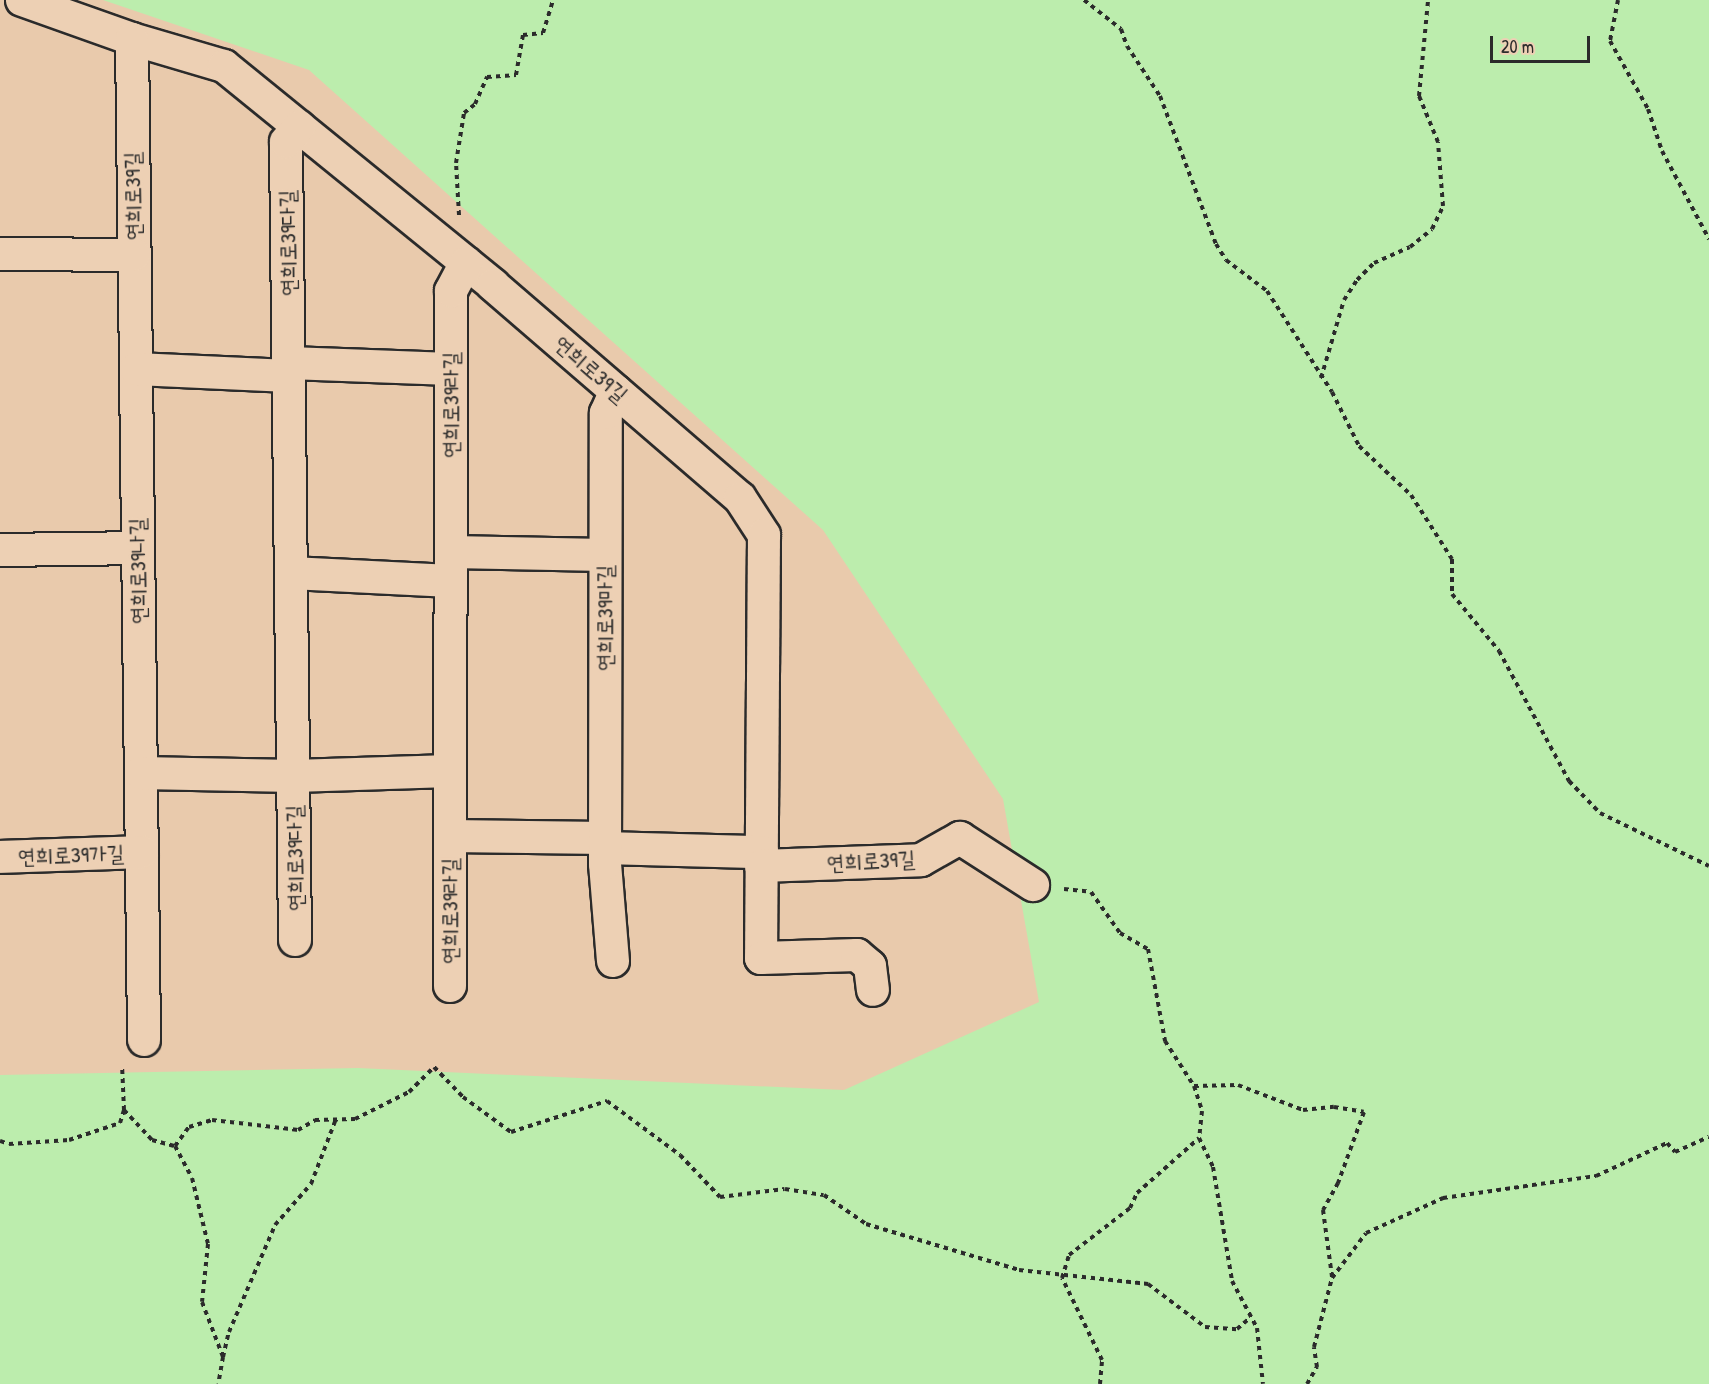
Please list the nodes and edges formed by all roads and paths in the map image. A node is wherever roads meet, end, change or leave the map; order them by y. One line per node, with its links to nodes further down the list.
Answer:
1 (22, 0): 6 (street, 연희로39길)
2 (553, 0): 11 (path)
3 (1084, 0): 15 (path)
4 (1428, 0): 15 (path)
5 (1618, 0): 8 (path)
6 (132, 39): 7 (street, 연희로39길); 10 (street, 연희로39길)
7 (299, 127): 11 (street, 연희로39길); 13 (street, 연희로39다길)
8 (1709, 239)
9 (0, 254): 10 (street, 연희로39길)
10 (134, 255): 12 (street, 연희로39나길)
11 (466, 263): 14 (street, 연희로39라길); 16 (street, 연희로39길)
12 (136, 369): 13 (street); 17 (street, 연희로39나길)
13 (289, 369): 14 (street); 21 (street, 연희로39다길)
14 (451, 369): 20 (street, 연희로39라길)
15 (1321, 380): 30 (path)
16 (616, 391): 19 (street, 연희로39마길); 29 (street, 연희로39길)
17 (138, 548): 18 (street); 23 (street, 연희로39나길)
18 (0, 550)
19 (605, 555): 20 (street); 26 (street, 연희로39마길)
20 (451, 566): 21 (street); 22 (street, 연희로39라길)
21 (291, 573): 24 (street, 연희로39다길)
22 (450, 771): 24 (street, 연희로39다길); 25 (street, 연희로39라길)
23 (141, 773): 24 (street); 27 (street, 연희로39나길)
24 (294, 776): 32 (street, 연희로39다길)
25 (450, 836): 26 (street, 연희로39라길); 34 (street, 연희로39라길)
26 (604, 843): 29 (street); 33 (street, 연희로39마길)
27 (142, 852): 28 (street, 연희로39가길); 36 (street, 연희로39나길)
28 (0, 858)
29 (762, 859): 31 (street, 연희로39길); 35 (street, 연희로39길)
30 (1709, 866)
31 (1033, 885): 37 (path)
32 (296, 940)
33 (613, 961)
34 (450, 986)
35 (873, 990)
36 (144, 1040): 38 (path)
37 (1194, 1086): 41 (path); 45 (path)
38 (124, 1110): 42 (path); 43 (path)
39 (336, 1119): 43 (path); 44 (path); 47 (path)
40 (1709, 1137): 45 (path)
41 (1199, 1138): 44 (path); 46 (path)
42 (0, 1141)
43 (175, 1146): 47 (path)
44 (1062, 1278): 46 (path); 49 (path)
45 (1332, 1278): 51 (path)
46 (1251, 1317): 50 (path)
47 (223, 1358): 48 (path)
48 (218, 1384)
49 (1100, 1384)
50 (1263, 1384)
51 (1307, 1384)

